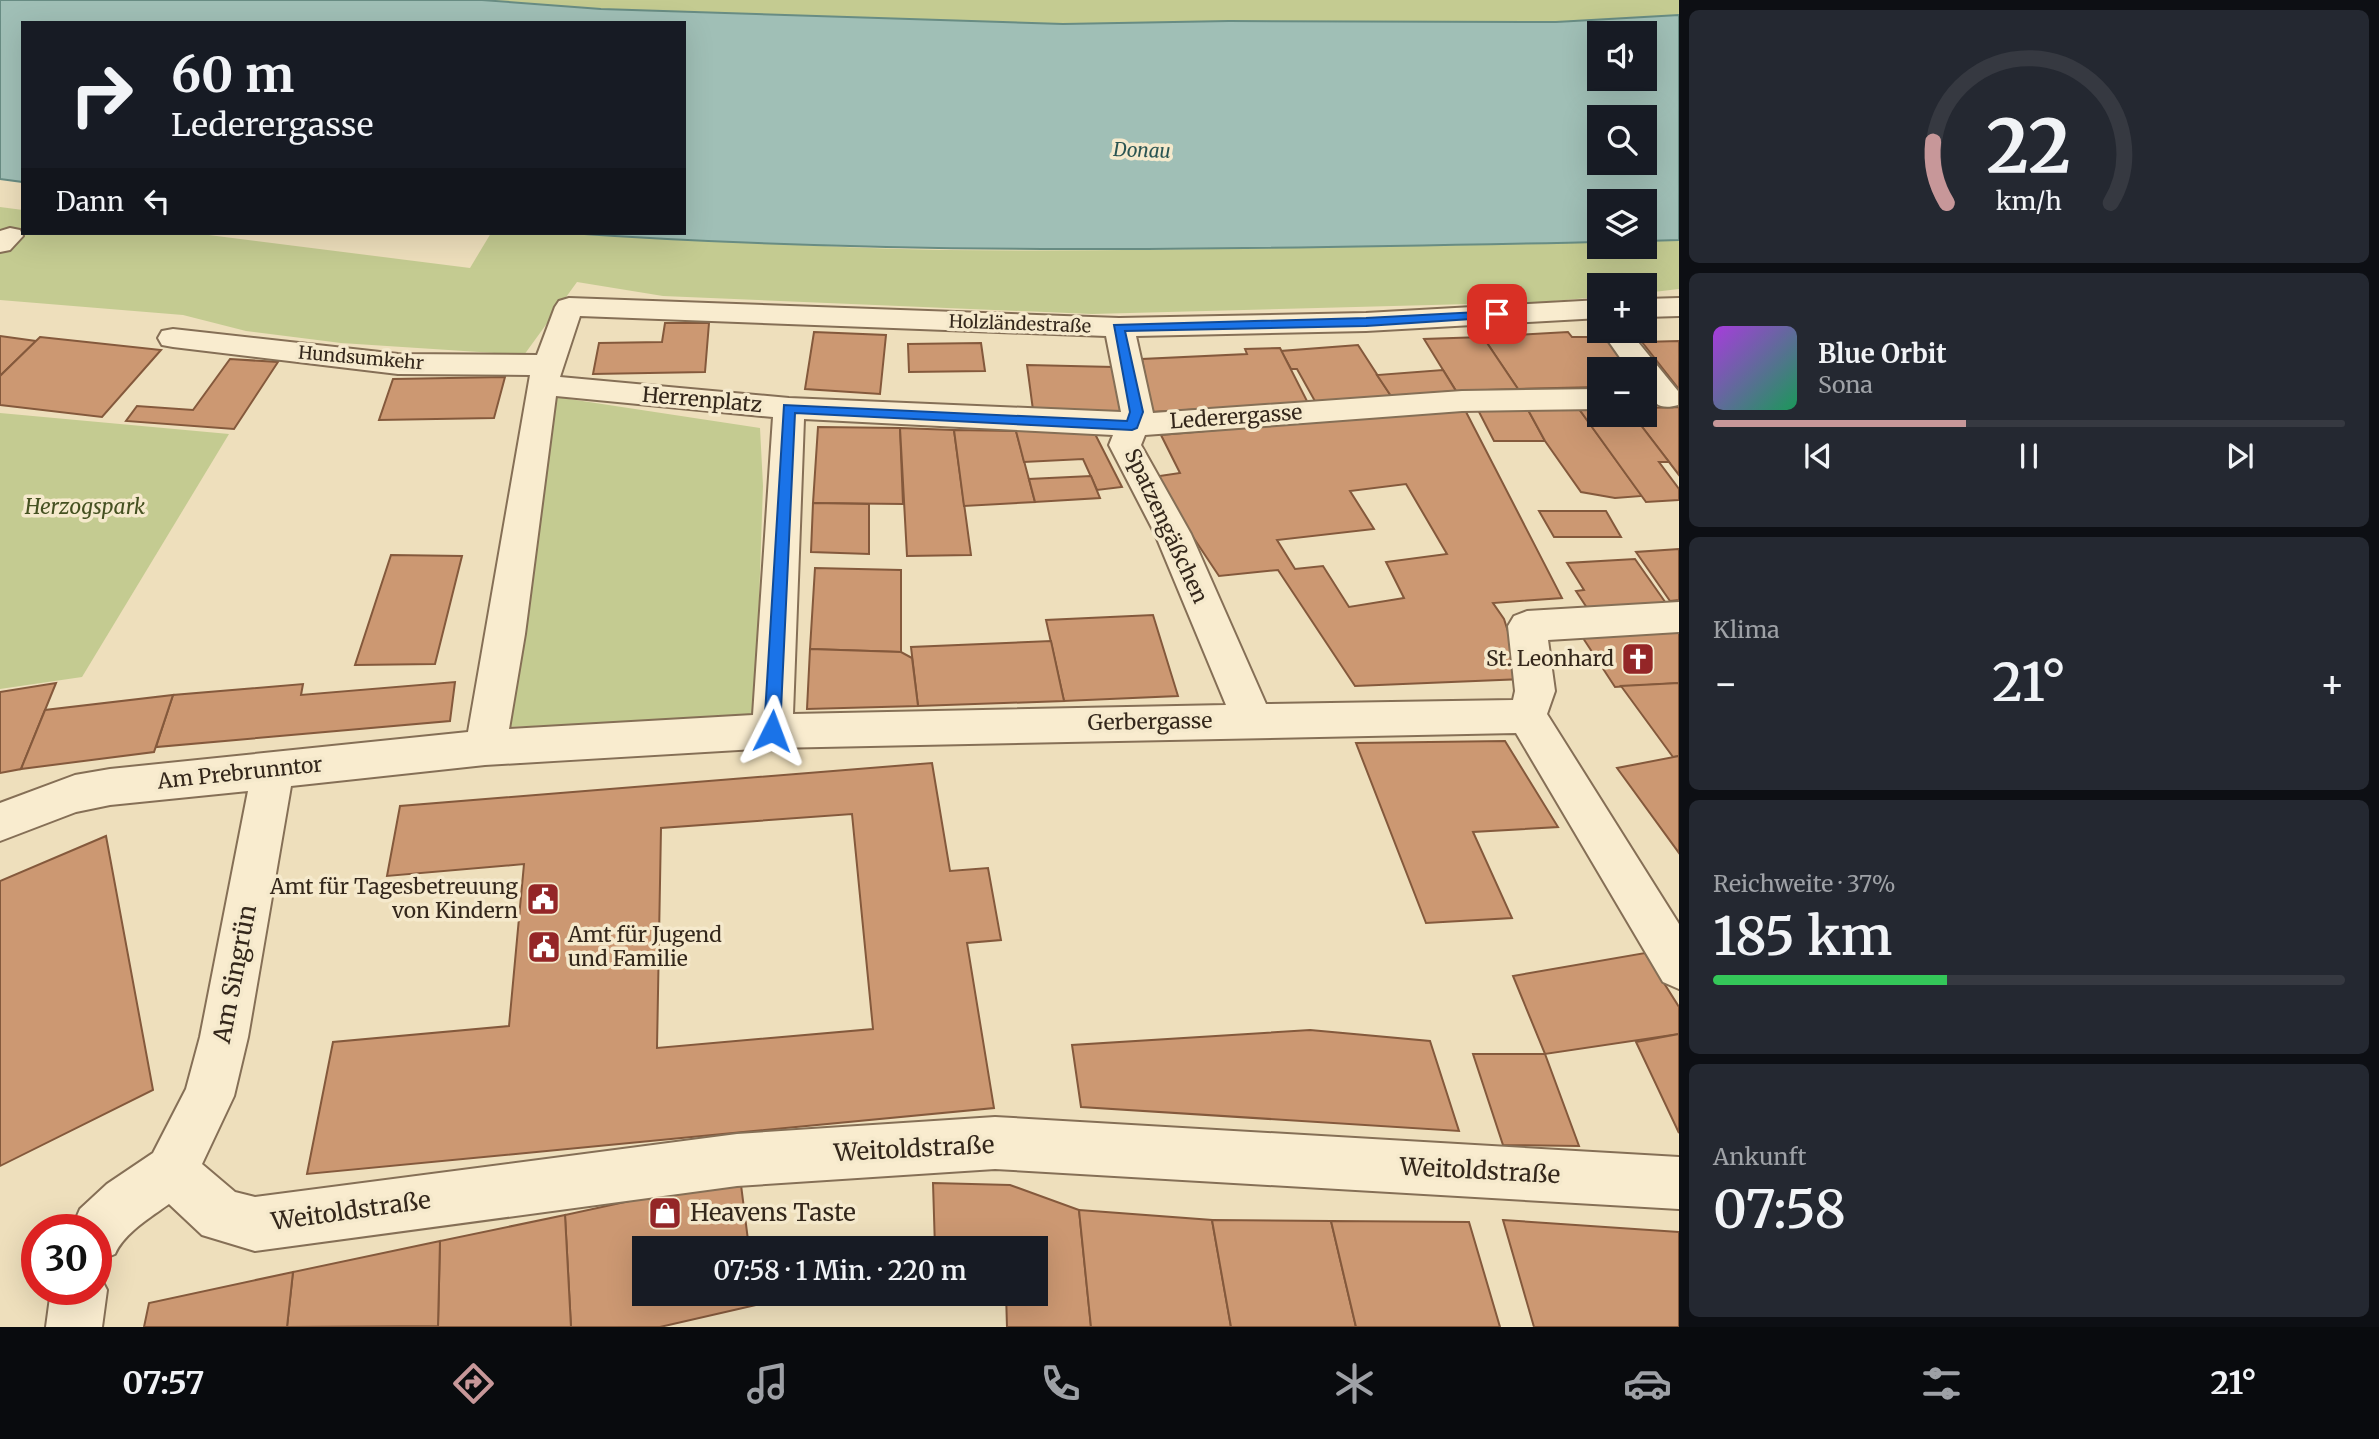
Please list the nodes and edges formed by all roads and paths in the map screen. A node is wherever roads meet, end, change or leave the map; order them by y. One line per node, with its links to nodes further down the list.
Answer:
1 (1657, 307): 2 (street)
2 (1679, 307)
3 (1587, 316): 4 (street, Holzländestraße)
4 (1119, 327): 8 (street, Holzländestraße); 11 (street, Spatzengäßchen)
5 (173, 338): 8 (street, Hundsumkehr)
6 (1623, 343): 7 (street, Holzländestraße)
7 (1634, 357)
8 (546, 375): 10 (street, Herrenplatz); 16 (street)
9 (1587, 399): 11 (street, Lederergasse)
10 (789, 408): 11 (street, Lederergasse); 15 (street, Herrenplatz)
11 (1132, 425): 14 (street, Spatzengäßchen)
12 (1679, 617): 13 (street)
13 (1527, 716): 14 (street, Gerbergasse); 19 (street)
14 (1252, 719): 15 (street, Gerbergasse)
15 (772, 731): 16 (street)
16 (485, 748): 17 (street, Am Prebrunntor)
17 (273, 769): 18 (street, Am Prebrunntor); 20 (street, Am Singrün)
18 (0, 822)
19 (1679, 967)
20 (171, 1171): 21 (street, Weitoldstraße); 22 (street)
21 (1679, 1183)
22 (112, 1216)
23 (77, 1305): 24 (street)
24 (74, 1327)

